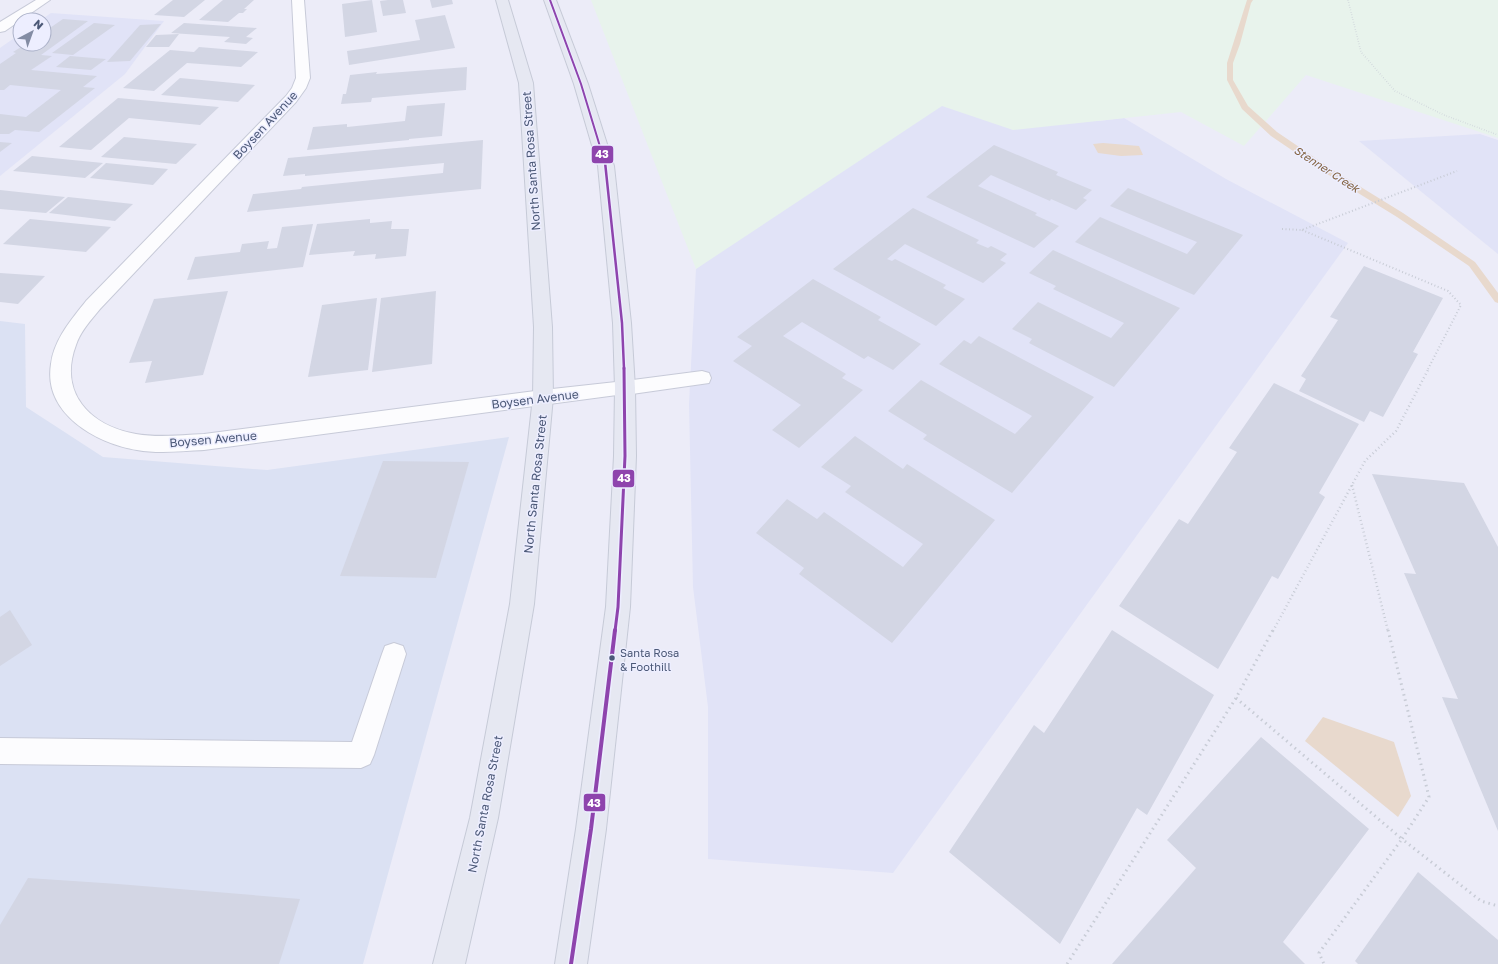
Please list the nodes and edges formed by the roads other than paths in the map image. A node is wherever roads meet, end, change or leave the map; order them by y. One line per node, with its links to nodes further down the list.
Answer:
1 (44, 0): 5 (street)
2 (298, 0): 8 (street, Boysen Avenue)
3 (502, 0): 8 (highway, North Santa Rosa Street)
4 (550, 0): 7 (highway)
5 (0, 28)
6 (702, 378): 7 (lane)
7 (625, 388): 8 (street, Boysen Avenue); 12 (highway)
8 (543, 397): 11 (highway, North Santa Rosa Street)
9 (394, 654): 10 (lane)
10 (0, 751)
11 (449, 964)
12 (571, 964)

